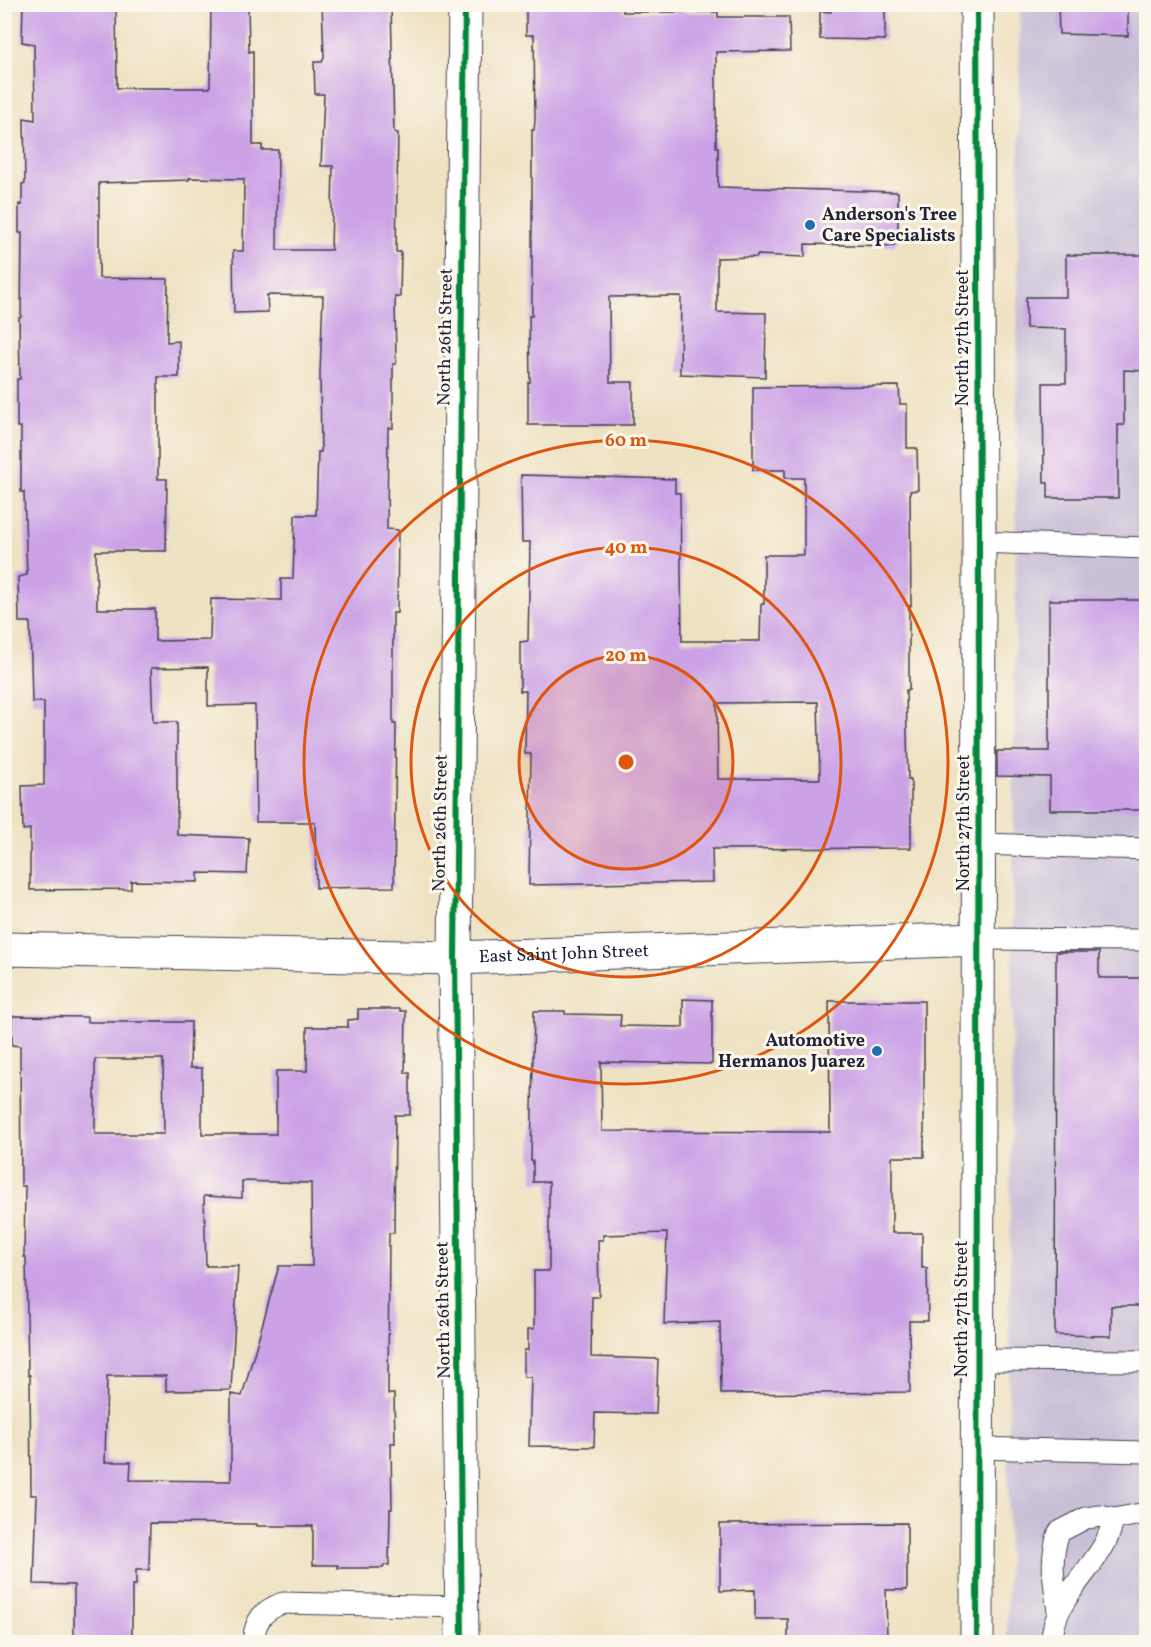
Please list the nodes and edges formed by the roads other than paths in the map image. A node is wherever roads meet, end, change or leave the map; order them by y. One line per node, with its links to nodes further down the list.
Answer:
1 (465, 4): 10 (street, North 26th Street)
2 (977, 4): 3 (street, North 27th Street)
3 (979, 542): 4 (lane); 5 (street, North 27th Street)
4 (1146, 548)
5 (979, 844): 6 (lane); 7 (street, North 27th Street)
6 (1146, 849)
7 (979, 939): 8 (lane); 10 (street, East Saint John Street); 11 (street, North 27th Street)
8 (1146, 940)
9 (4, 949): 10 (street, East Saint John Street)
10 (455, 958): 17 (street, North 26th Street)
11 (977, 1360): 12 (lane); 13 (street, North 27th Street)
12 (1146, 1361)
13 (977, 1448): 14 (lane); 21 (street, North 27th Street)
14 (1146, 1452)
15 (1146, 1513): 16 (lane)
16 (1114, 1519): 18 (lane); 18 (lane)
17 (462, 1607): 19 (lane); 20 (street, North 26th Street)
18 (1058, 1611): 22 (lane)
19 (254, 1642)
20 (462, 1642)
21 (977, 1642)
22 (1052, 1642)

